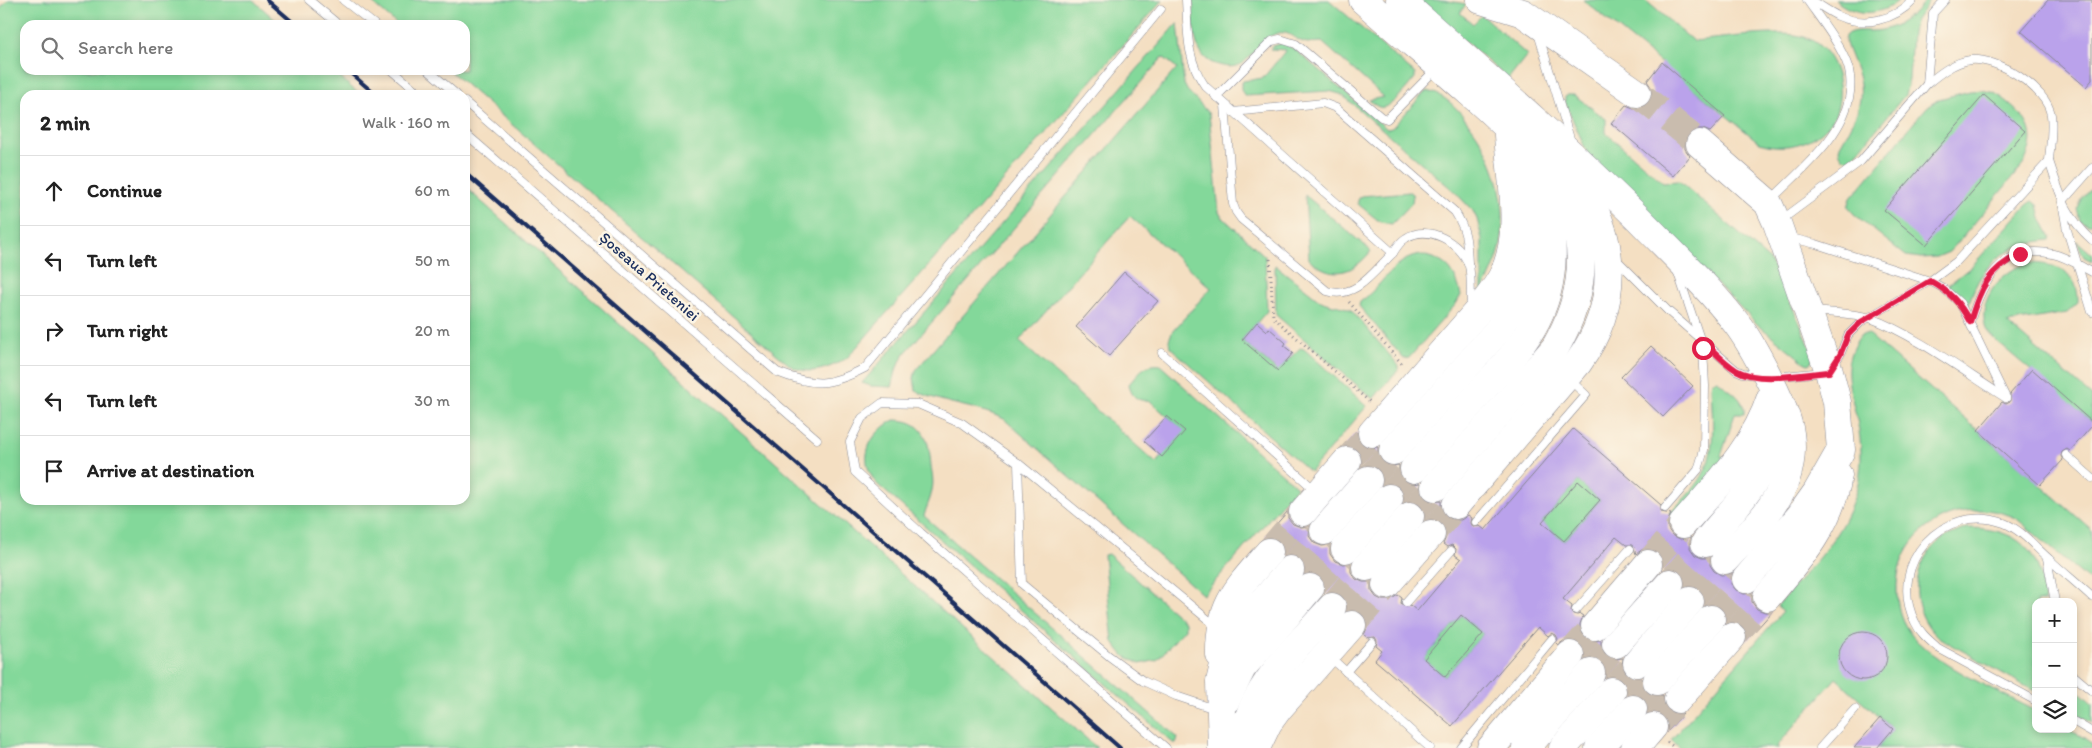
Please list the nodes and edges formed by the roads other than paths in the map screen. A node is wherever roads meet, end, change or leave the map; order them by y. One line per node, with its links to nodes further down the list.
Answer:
1 (309, 0): 13 (lane)
2 (343, 0): 14 (lane)
3 (1186, 0): 22 (lane)
4 (1363, 0): 15 (highway)
5 (1400, 0): 29 (highway)
6 (1481, 0): 12 (highway)
7 (1807, 0): 33 (lane)
8 (1811, 0): 9 (lane)
9 (1913, 0)
10 (1945, 0): 18 (lane)
11 (1161, 9): 23 (lane)
12 (1523, 12): 21 (highway); 29 (lane)
13 (333, 20)
14 (369, 20)
15 (1439, 66): 22 (lane); 26 (highway)
16 (398, 75): 19 (lane)
17 (434, 75): 20 (lane)
18 (1927, 84): 30 (lane); 33 (lane)
19 (415, 90)
20 (451, 90)
21 (1637, 93)
22 (1216, 97): 24 (lane)
23 (470, 106)
24 (1225, 106): 25 (lane); 35 (lane)
25 (1233, 112): 35 (lane); 38 (lane)
26 (1507, 126): 36 (highway); 44 (highway); 53 (highway); 58 (highway); 61 (highway)
27 (470, 137): 52 (lane, Șoseaua Prieteniei)
28 (1700, 144): 33 (highway)
29 (1575, 156): 37 (highway)
30 (2050, 161): 32 (lane); 41 (lane)
31 (2092, 168): 32 (lane)
32 (2062, 202): 34 (lane); 39 (lane)
33 (1775, 220): 41 (lane); 42 (highway)
34 (2092, 240)
35 (1392, 252): 38 (lane)
36 (1608, 252): 47 (lane); 64 (highway)
37 (1672, 252): 47 (lane); 50 (highway)
38 (1469, 265): 44 (lane)
39 (2079, 266): 40 (lane); 43 (lane); 46 (lane)
40 (2092, 272)
41 (1930, 281): 45 (lane); 46 (lane)
42 (1807, 311): 45 (lane); 49 (highway)
43 (2092, 312)
44 (1472, 318): 51 (highway)
45 (1869, 318): 46 (lane); 49 (lane)
46 (1970, 322)
47 (1700, 339): 50 (lane); 66 (lane)
48 (1162, 354): 63 (lane)
49 (1829, 372): 50 (lane); 54 (highway)
50 (1772, 383): 66 (highway); 69 (highway); 74 (highway)
51 (1379, 425)
52 (817, 439)
53 (1393, 450)
54 (1841, 450): 77 (highway); 81 (highway)
55 (2066, 455): 59 (lane)
56 (1348, 461): 63 (highway)
57 (1018, 463): 88 (lane); 105 (lane); 109 (lane)
58 (1414, 468)
59 (2092, 478)
60 (1368, 480): 67 (highway)
61 (1435, 487)
62 (1389, 498): 70 (highway)
63 (1311, 503)
64 (1466, 513)
65 (1410, 516): 75 (highway)
66 (1674, 516)
67 (1324, 530)
68 (1441, 542): 80 (highway)
69 (1705, 543)
70 (1345, 548)
71 (1269, 552): 88 (highway)
72 (1639, 557): 86 (highway)
73 (2047, 558): 82 (lane); 83 (lane); 102 (lane)
74 (1725, 560)
75 (1366, 567)
76 (1290, 570): 98 (highway)
77 (1746, 579)
78 (1670, 583): 91 (highway)
79 (1310, 588): 105 (highway)
80 (1396, 593)
81 (1767, 597)
82 (2092, 597)
83 (2054, 598)
84 (1690, 601): 94 (highway)
85 (1332, 607): 111 (highway)
86 (1585, 618)
87 (1711, 619): 97 (highway)
88 (1221, 630): 98 (highway)
89 (1362, 633): 93 (highway)
90 (1732, 637): 101 (highway)
91 (1616, 644)
92 (1561, 647): 114 (lane); 115 (highway)
93 (1336, 663): 112 (highway); 113 (lane)
94 (1637, 663)
95 (1591, 673): 116 (highway)
96 (2077, 678): 100 (lane)
97 (1658, 681)
98 (1220, 682): 105 (highway)
99 (1612, 691): 117 (highway)
100 (2092, 691)
101 (1678, 699)
102 (2032, 699)
103 (1633, 709): 118 (highway)
104 (1855, 709): 120 (lane)
105 (1221, 711): 110 (highway)
106 (2077, 723): 108 (lane)
107 (1653, 727): 119 (highway)
108 (2092, 732)
109 (1166, 748)
110 (1222, 748)
111 (1241, 748)
112 (1256, 748)
113 (1430, 748)
114 (1461, 748)
115 (1491, 748)
116 (1526, 748)
117 (1563, 748)
118 (1599, 748)
119 (1635, 748)
120 (1820, 748)

